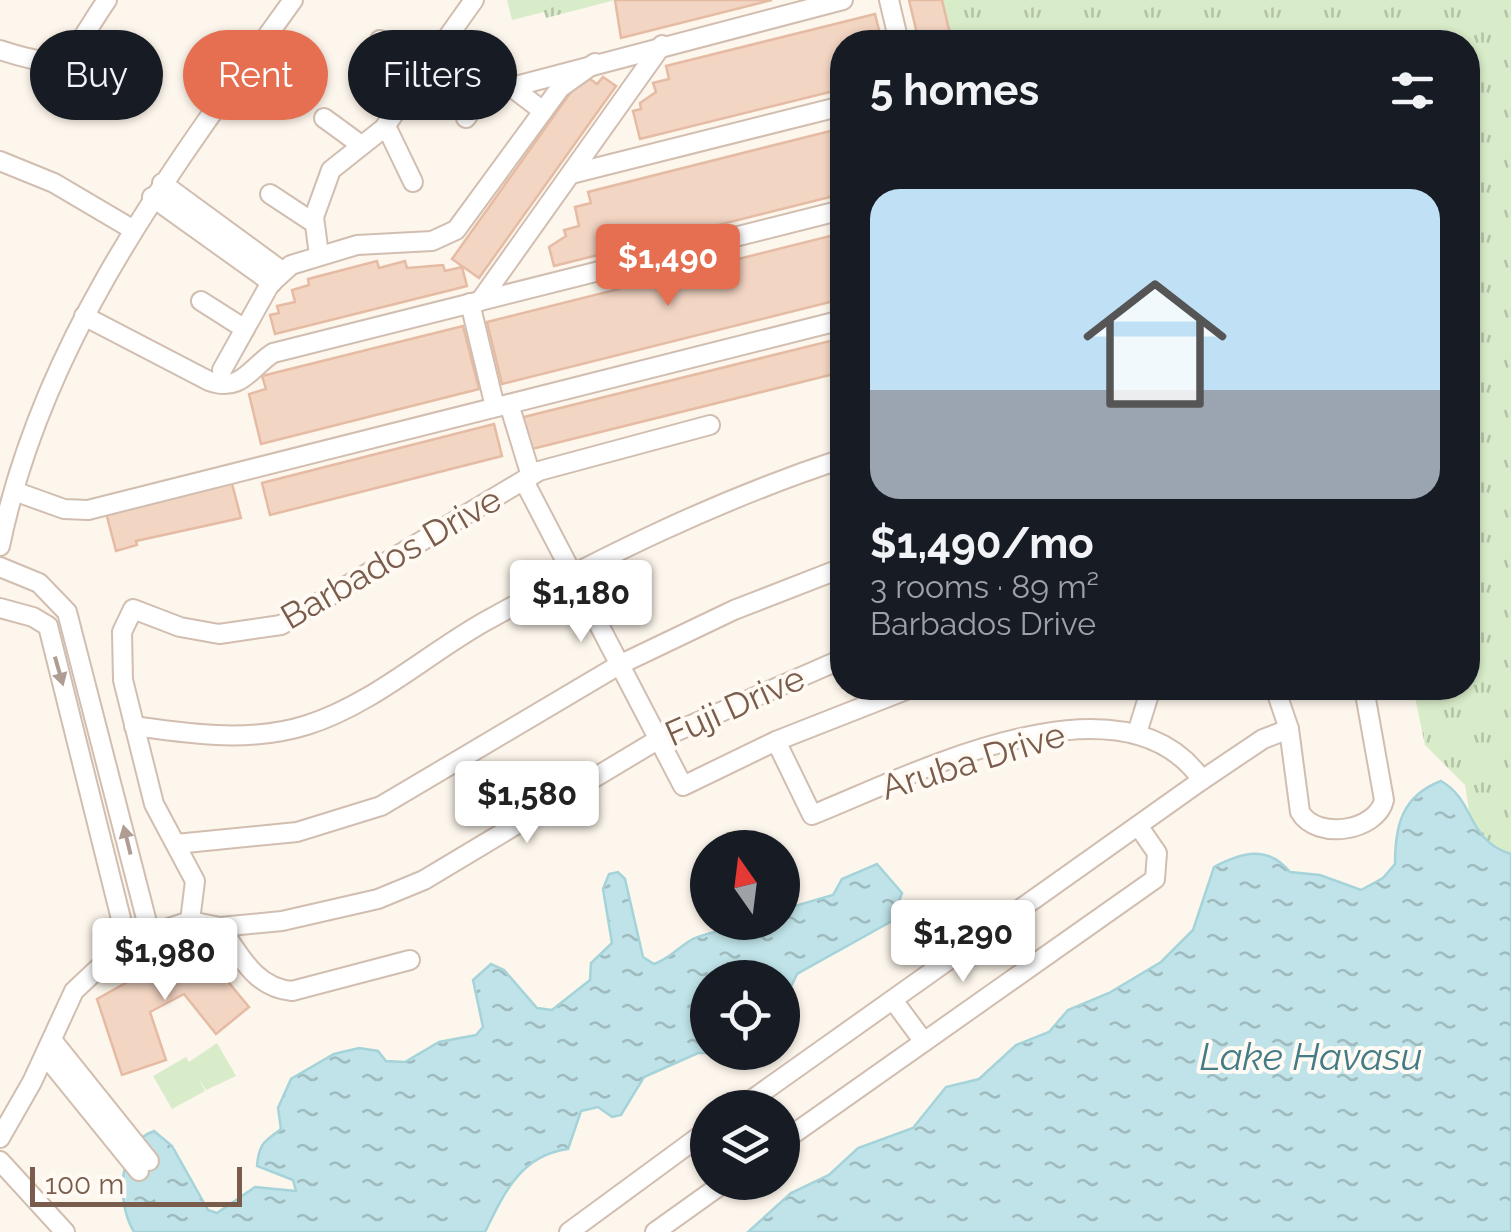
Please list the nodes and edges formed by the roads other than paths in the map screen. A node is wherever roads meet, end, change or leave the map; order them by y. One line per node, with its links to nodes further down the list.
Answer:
1 (108, 0): 9 (street)
2 (293, 0): 22 (street)
3 (474, 0): 6 (street)
4 (843, 0): 8 (street)
5 (888, 0): 7 (street)
6 (453, 30)
7 (896, 30)
8 (662, 45): 10 (street); 20 (street)
9 (0, 50)
10 (596, 63): 11 (street); 14 (street)
11 (517, 79)
12 (517, 90): 14 (street)
13 (830, 109): 20 (street)
14 (543, 110): 27 (street)
15 (327, 120): 18 (street)
16 (390, 120): 17 (street)
17 (386, 126): 18 (street); 21 (street)
18 (361, 146): 25 (street)
19 (0, 160): 26 (street)
20 (571, 174): 30 (street)
21 (412, 182)
22 (157, 190): 26 (street); 28 (street)
23 (270, 194): 25 (street)
24 (830, 213): 30 (street)
25 (314, 223): 27 (street)
26 (132, 228): 31 (street)
27 (320, 255): 28 (street)
28 (277, 277): 33 (street)
29 (200, 301): 33 (street)
30 (475, 302): 31 (street); 35 (street)
31 (84, 316): 39 (street)
32 (830, 323): 35 (street)
33 (245, 329): 34 (street)
34 (222, 370)
35 (502, 406): 38 (street); 39 (street)
36 (710, 425): 38 (street, Barbados Drive)
37 (830, 464): 43 (street)
38 (527, 478): 43 (street); 51 (street, Barbados Drive)
39 (14, 491): 40 (street)
40 (0, 546)
41 (0, 567): 61 (street, one-way to 41)
42 (830, 573): 46 (street)
43 (572, 574): 46 (street); 51 (street)
44 (0, 608): 62 (street, one-way to 62)
45 (830, 663): 54 (street, Fuji Drive)
46 (619, 665): 54 (street); 58 (street)
47 (881, 700): 55 (street)
48 (1147, 700): 53 (street)
49 (1279, 700): 52 (street)
50 (1366, 700): 52 (street)
51 (134, 726): 58 (street, Barbados Drive)
52 (1289, 729): 56 (street)
53 (1137, 733): 55 (street, Aruba Drive); 56 (street, Aruba Drive)
54 (659, 739): 55 (street); 60 (street, Fuji Drive)
55 (776, 742)
56 (1202, 780): 57 (street)
57 (1139, 826): 64 (street); 65 (street)
58 (176, 844): 59 (street, Barbados Drive)
59 (190, 921): 60 (street, Fuji Drive); 61 (street)
60 (220, 927): 63 (street)
61 (150, 934): 62 (street)
62 (128, 947): 66 (street)
63 (410, 960)
64 (893, 1000): 65 (street); 67 (street)
65 (924, 1042): 68 (street)
66 (48, 1048): 69 (street); 72 (street)
67 (766, 1090)
68 (800, 1129)
69 (0, 1138)
70 (690, 1143): 75 (street)
71 (0, 1161): 74 (street)
72 (144, 1166)
73 (700, 1200): 76 (street)
74 (64, 1232)
75 (569, 1232)
76 (655, 1232)

